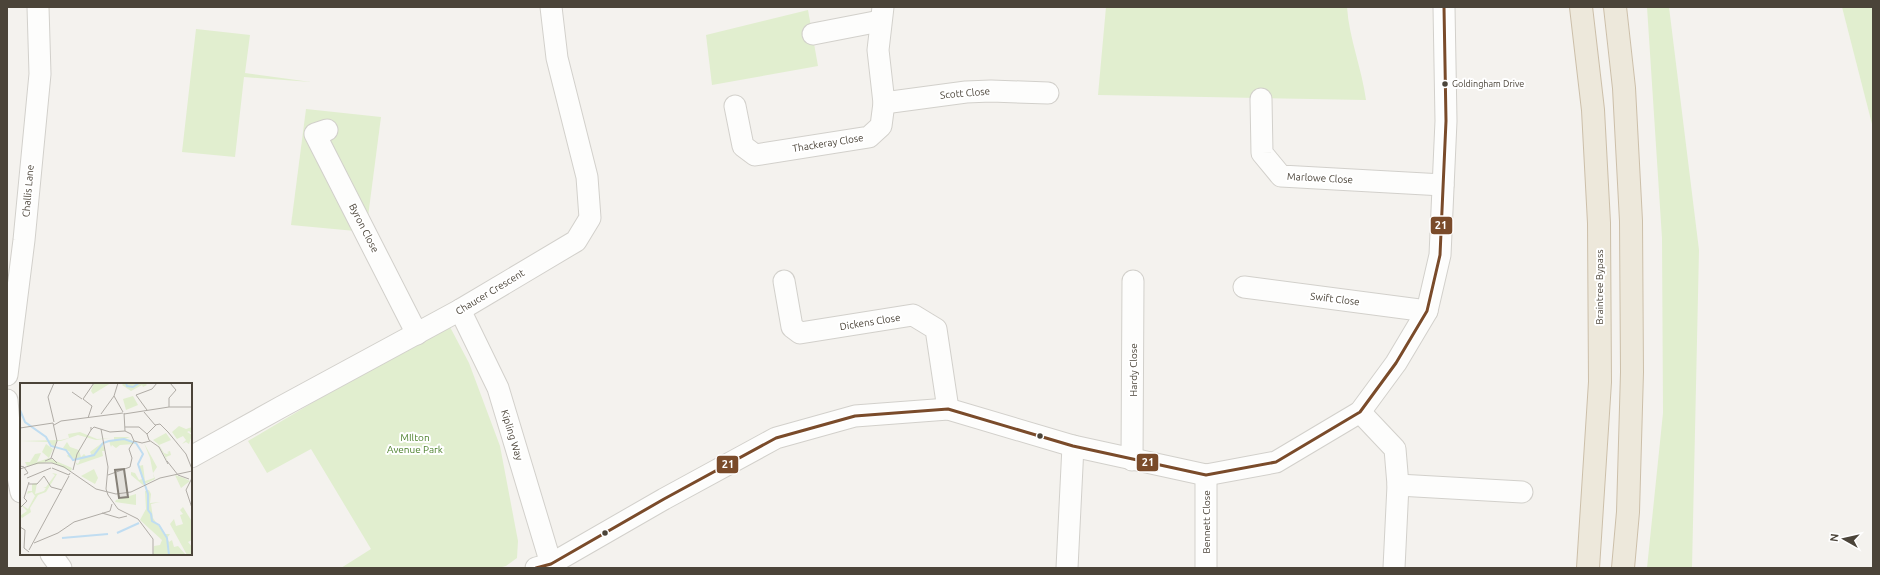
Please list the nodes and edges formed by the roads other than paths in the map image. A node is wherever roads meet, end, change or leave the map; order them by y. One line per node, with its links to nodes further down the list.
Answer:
1 (38, 7): 20 (street, Challis Lane)
2 (551, 7): 17 (street, Chaucer Crescent)
3 (1444, 7): 13 (street)
4 (1581, 7): 35 (highway, Braintree Bypass)
5 (1615, 7): 36 (highway)
6 (881, 14): 7 (street); 10 (street, Thackeray Close)
7 (813, 34)
8 (1048, 93): 10 (street, Scott Close)
9 (1261, 98): 13 (street, Marlowe Close)
10 (884, 103): 11 (street, Thackeray Close)
11 (735, 106)
12 (327, 130): 19 (street, Byron Close)
13 (1443, 185): 18 (street)
14 (784, 281): 22 (street, Dickens Close)
15 (1133, 281): 26 (street, Hardy Close)
16 (1244, 287): 18 (street, Swift Close)
17 (460, 310): 19 (street, Chaucer Crescent); 31 (street, Kipling Way)
18 (1427, 311): 23 (street)
19 (417, 334): 25 (street, Chaucer Crescent)
20 (7, 375)
21 (7, 400): 29 (street)
22 (948, 409): 24 (street); 31 (street)
23 (1360, 412): 27 (street); 28 (street)
24 (1073, 446): 26 (street); 32 (street)
25 (192, 456)
26 (1132, 460): 27 (street)
27 (1206, 475): 33 (street, Bennett Close)
28 (1398, 485): 30 (street); 34 (street)
29 (20, 487)
30 (1522, 492)
31 (544, 566)
32 (1067, 568)
33 (1206, 568)
34 (1394, 568)
35 (1588, 568)
36 (1623, 568)

